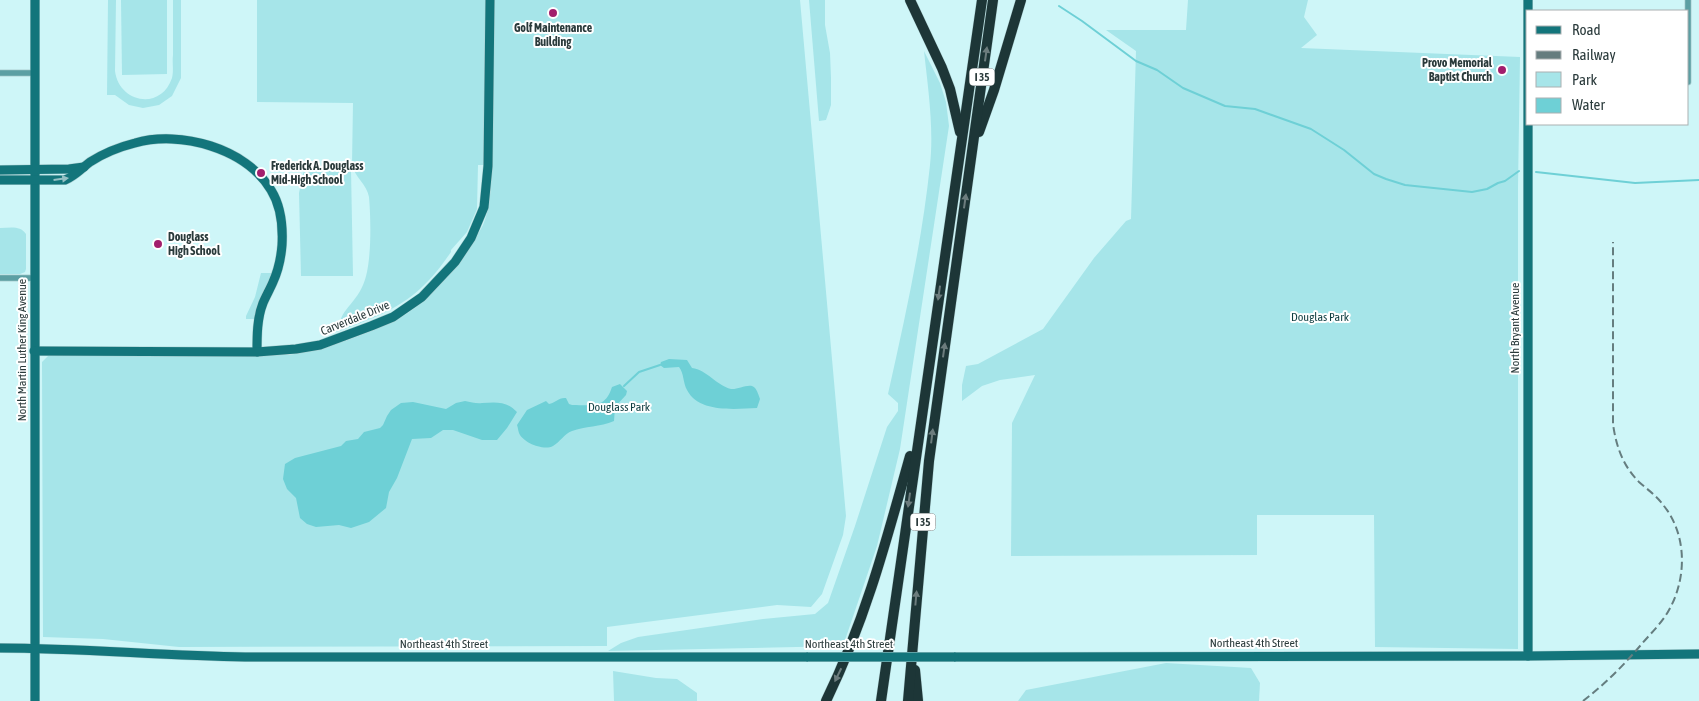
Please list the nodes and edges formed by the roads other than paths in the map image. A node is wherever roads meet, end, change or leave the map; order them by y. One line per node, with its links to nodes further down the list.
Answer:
1 (35, 0): 8 (street, North Martin Luther King Avenue)
2 (490, 0): 20 (street, Carverdale Drive)
3 (910, 0): 10 (highway)
4 (982, 0): 10 (highway, I 35)
5 (993, 0): 11 (highway, I 35, one-way to 5)
6 (1021, 0): 11 (highway)
7 (0, 73): 8 (street)
8 (34, 73): 13 (street, North Martin Luther King Avenue)
9 (1528, 125): 26 (street, North Bryant Avenue)
10 (962, 138): 21 (highway, I 35, one-way to 21)
11 (972, 154): 22 (highway, I 35, one-way to 11)
12 (84, 167): 13 (street); 16 (street, one-way to 12); 20 (street)
13 (34, 169): 14 (street); 16 (street, North Martin Luther King Avenue)
14 (0, 170)
15 (0, 180): 16 (street)
16 (34, 180): 18 (street, North Martin Luther King Avenue)
17 (0, 278): 18 (street)
18 (34, 278): 19 (street, North Martin Luther King Avenue)
19 (34, 351): 20 (street, Carverdale Drive); 24 (street, North Martin Luther King Avenue)
20 (257, 352)
21 (921, 417): 28 (highway, one-way to 28); 29 (highway, I 35, one-way to 29)
22 (912, 646): 30 (highway, I 35); 31 (highway)
23 (0, 648): 24 (street, Northeast 4th Street)
24 (34, 648): 26 (street, Northeast 4th Street, bridge); 27 (street, North Martin Luther King Avenue)
25 (1699, 654): 26 (street, Northeast 4th Street)
26 (1528, 656)
27 (35, 701)
28 (826, 701)
29 (881, 701)
30 (908, 701)
31 (918, 701)

